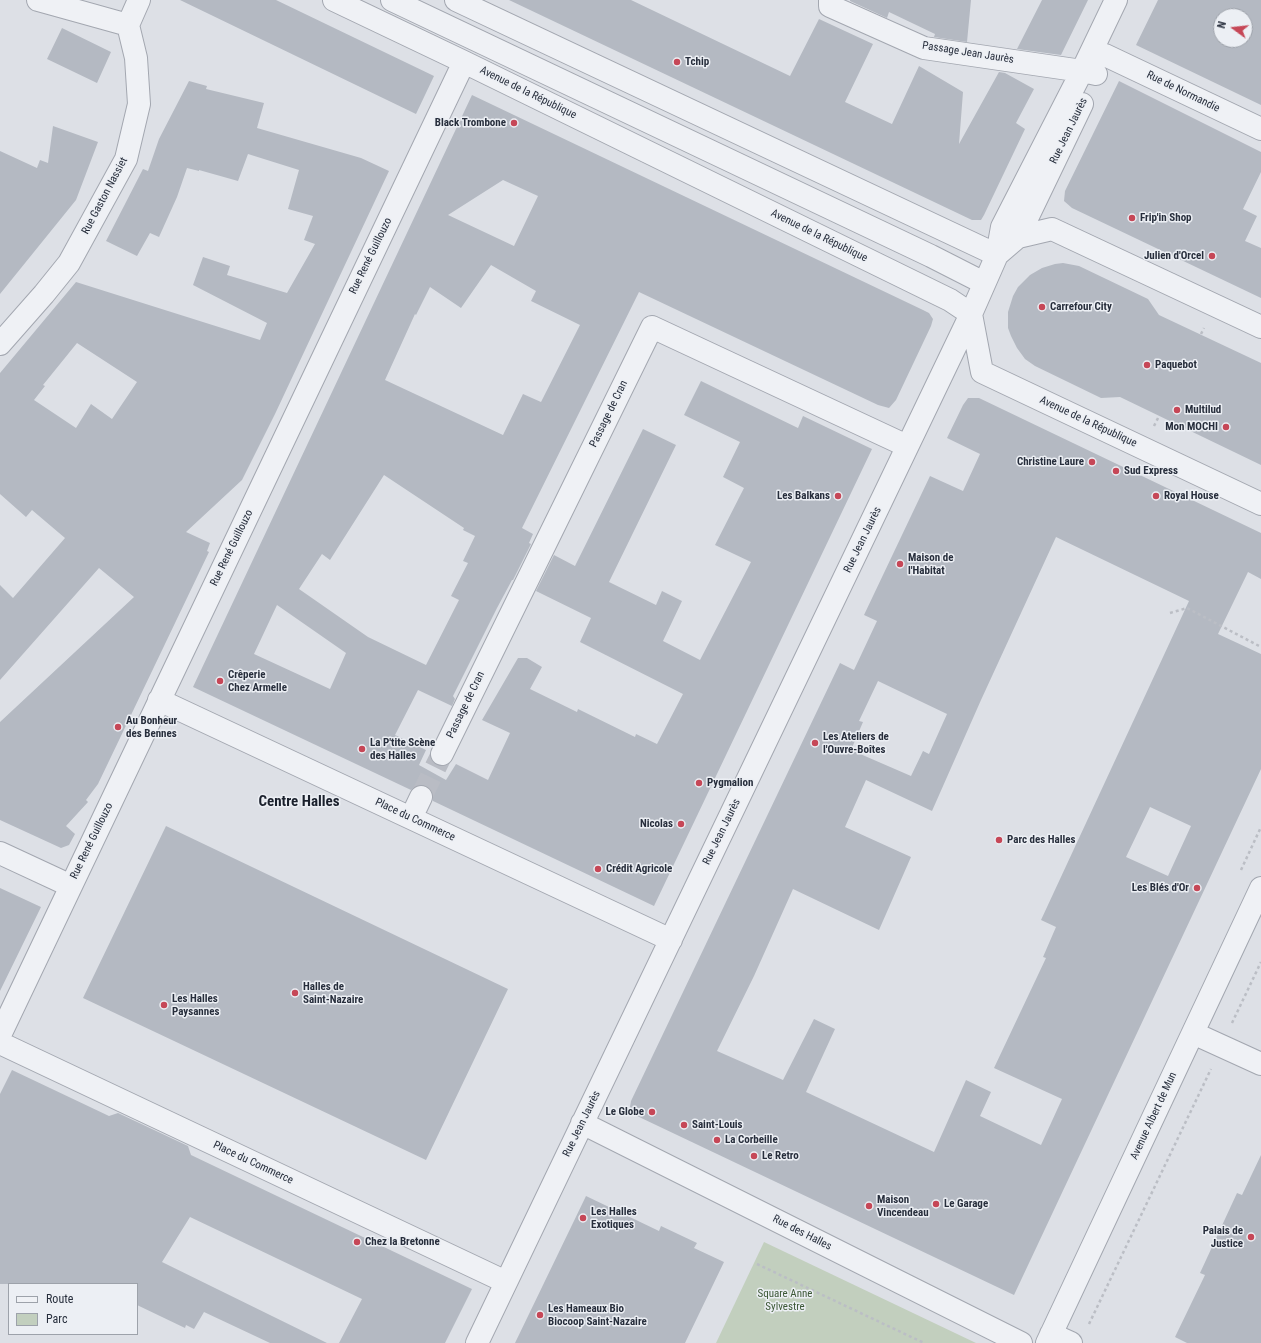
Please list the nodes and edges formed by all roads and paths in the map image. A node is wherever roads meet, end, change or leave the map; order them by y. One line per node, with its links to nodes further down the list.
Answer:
1 (38, 0): 10 (street)
2 (139, 0): 10 (street)
3 (334, 0): 12 (street, Avenue de la République)
4 (392, 0): 17 (street)
5 (456, 0): 9 (street)
6 (830, 0): 13 (street, Passage Jean Jaurès)
7 (1116, 0): 13 (street, Rue Jean Jaurès)
8 (1132, 0): 11 (street, Rue Jean Jaurès)
9 (489, 7): 16 (street)
10 (128, 26): 20 (street, Rue Gaston Nassiet)
11 (1106, 55): 13 (street, Rue Jean Jaurès); 14 (street, Rue de Normandie)
12 (464, 62): 18 (street, Avenue de la République); 25 (street, Rue René Guillouzo)
13 (1089, 72): 15 (street, Rue Jean Jaurès); 16 (street, Rue Jean Jaurès)
14 (1261, 129)
15 (1018, 237): 16 (street, Rue Jean Jaurès); 19 (street)
16 (997, 255): 17 (street, Rue Jean Jaurès)
17 (984, 283): 18 (street, Rue Jean Jaurès)
18 (971, 314): 21 (street, Rue Jean Jaurès); 22 (street, Avenue de la République)
19 (1261, 327)
20 (0, 344)
21 (907, 446): 26 (street, Passage de Cran); 32 (street, Rue Jean Jaurès)
22 (1261, 504)
23 (1170, 613): 24 (path)
24 (1261, 647)
25 (159, 700): 28 (street, Place du Commerce); 30 (street, Rue René Guillouzo)
26 (442, 754)
27 (421, 797): 28 (street)
28 (411, 818): 32 (street, Place du Commerce)
29 (0, 853): 30 (street)
30 (71, 886): 35 (street, Rue René Guillouzo)
31 (1261, 888): 34 (street, Avenue Albert de Mun)
32 (670, 940): 39 (street, Rue Jean Jaurès)
33 (1261, 962): 37 (path)
34 (1193, 1033): 37 (street); 43 (street, Avenue Albert de Mun)
35 (0, 1035)
36 (0, 1043): 41 (street, Place du Commerce)
37 (1222, 1046): 38 (street); 42 (path)
38 (1261, 1064)
39 (582, 1124): 41 (street, Rue Jean Jaurès); 46 (street, Rue des Halles)
40 (756, 1264): 45 (path)
41 (506, 1282): 44 (street, Rue Jean Jaurès)
42 (1088, 1328)
43 (1049, 1339): 47 (street)
44 (477, 1343)
45 (924, 1343)
46 (1021, 1343)
47 (1071, 1343)

